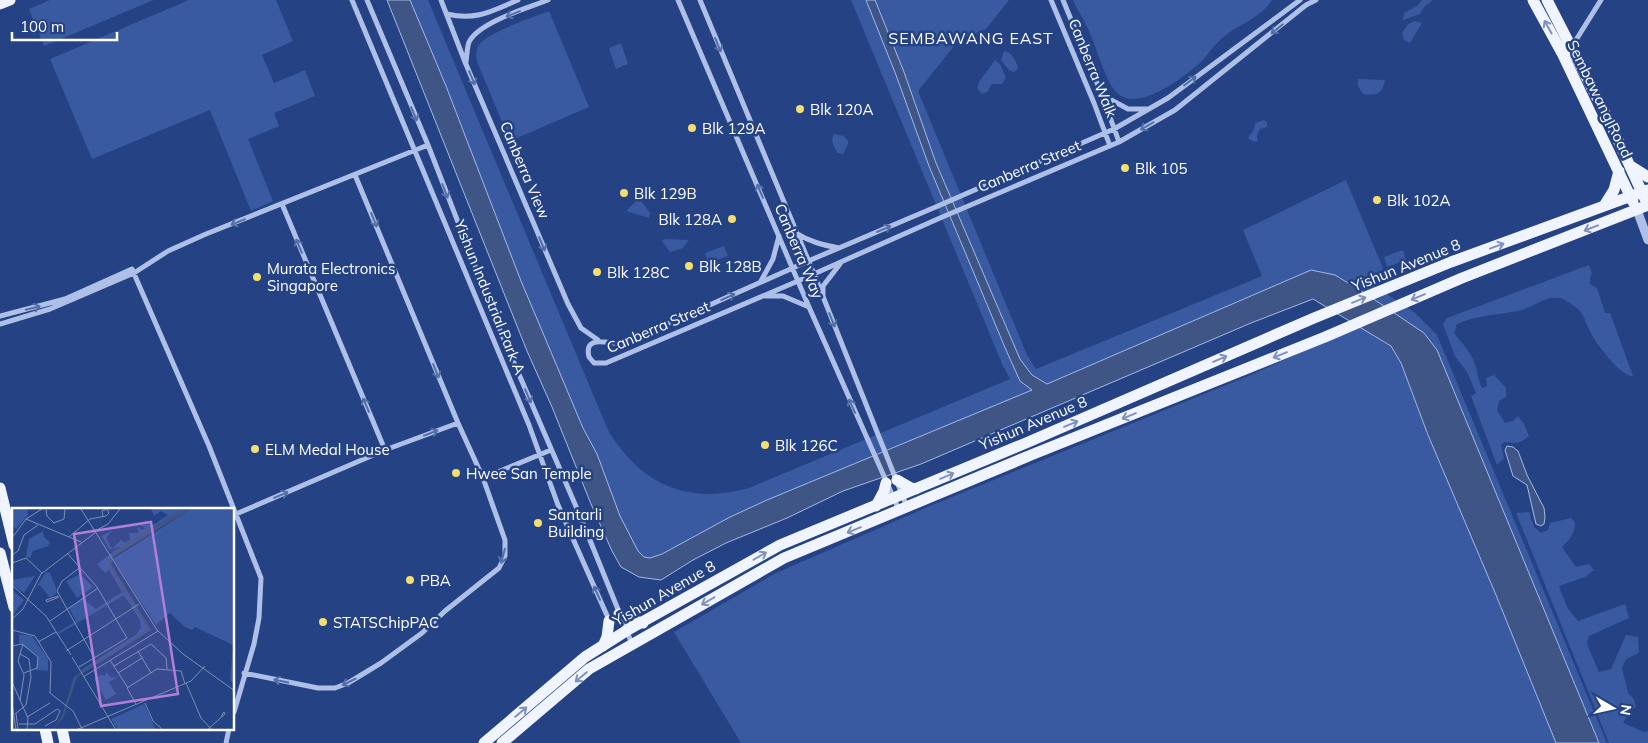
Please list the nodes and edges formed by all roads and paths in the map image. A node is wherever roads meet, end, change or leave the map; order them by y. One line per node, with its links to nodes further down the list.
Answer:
1 (10, 0): 16 (main road)
2 (352, 0): 27 (street, Yishun Industrial Park A)
3 (367, 0): 25 (street, Yishun Industrial Park A, one-way to 25)
4 (442, 0): 17 (street, Canberra View)
5 (518, 0): 17 (street)
6 (548, 0): 19 (street, one-way to 19)
7 (678, 0): 38 (street, Canberra Way, one-way to 7)
8 (700, 0): 37 (street, Canberra Way, one-way to 37)
9 (1051, 0): 23 (street, Canberra Walk)
10 (1063, 0): 20 (street, Canberra Walk)
11 (1316, 0): 15 (street, Canberra Street)
12 (1532, 0): 18 (main road, Sembawang Road, one-way to 12)
13 (1547, 0): 18 (main road, Sembawang Road)
14 (1600, 0): 18 (street)
15 (1301, 2): 21 (street, Canberra Street, one-way to 15); 24 (street, Canberra Street, one-way to 24)
16 (0, 4)
17 (447, 14): 19 (street, Canberra View)
18 (1567, 50): 28 (main road, Sembawang Road); 29 (main road, Sembawang Road)
19 (466, 62): 53 (street, Canberra View, one-way to 53)
20 (1102, 95): 21 (street); 22 (street, Canberra Walk)
21 (1150, 109): 22 (street, Canberra Street)
22 (1114, 129): 23 (street, Canberra Street); 24 (street, Canberra Walk)
23 (1105, 132): 26 (street, Canberra Walk); 40 (street, Canberra Street, one-way to 23)
24 (1119, 142): 26 (street, Canberra Street)
25 (428, 146): 27 (street); 56 (street, Yishun Industrial Park A, one-way to 56)
26 (1110, 146): 42 (street, Canberra Street)
27 (414, 151): 30 (street); 57 (street, Yishun Industrial Park A)
28 (1630, 166): 31 (main road); 32 (main road, Sembawang Road)
29 (1619, 170): 33 (main road, Sembawang Road); 35 (main road)
30 (355, 175): 34 (street); 54 (street, one-way to 54)
31 (1648, 177)
32 (1645, 191): 33 (main road, Yishun Avenue 8); 36 (main road, Sembawang Road)
33 (1630, 196): 35 (main road, Yishun Avenue 8); 36 (main road, Sembawang Road)
34 (282, 204): 44 (street, one-way to 44); 55 (street, one-way to 34)
35 (1604, 206): 61 (main road, Yishun Avenue 8, one-way to 35)
36 (1645, 207): 39 (street, Sembawang Road); 65 (main road, Yishun Avenue 8, one-way to 65)
37 (796, 232): 40 (street); 41 (street, Canberra Way)
38 (779, 236): 43 (street, Canberra Way); 47 (street)
39 (1648, 240)
40 (839, 248): 41 (street, Canberra Street)
41 (808, 261): 43 (street, Canberra Street); 45 (street, Canberra Way)
42 (842, 262): 45 (street, Canberra Street); 49 (street)
43 (793, 268): 46 (street, Canberra Way); 47 (street, Canberra Street)
44 (133, 271): 51 (street, one-way to 44); 52 (street); 64 (street)
45 (814, 274): 46 (street, Canberra Street); 49 (street, Canberra Way)
46 (798, 281): 48 (street, Canberra Street); 50 (street, Canberra Way)
47 (760, 282): 53 (street, Canberra Street, one-way to 47)
48 (762, 296): 50 (street); 53 (street, Canberra Street)
49 (824, 300): 59 (street, Canberra Way, one-way to 59)
50 (809, 307): 59 (street, Canberra Way, one-way to 50)
51 (0, 316)
52 (0, 324)
53 (598, 340)
54 (458, 423): 55 (street, one-way to 54); 58 (street)
55 (385, 450): 66 (street, one-way to 55)
56 (551, 450): 57 (street); 70 (street, Yishun Industrial Park A)
57 (540, 454): 58 (street); 71 (street, Yishun Industrial Park A, one-way to 57)
58 (484, 478): 76 (street, one-way to 76)
59 (891, 481): 61 (main road); 62 (street, Canberra Way); 62 (street, Canberra Way); 63 (main road)
60 (0, 488): 67 (main road)
61 (916, 489): 62 (main road, Yishun Avenue 8)
62 (898, 497): 63 (main road, Yishun Avenue 8); 65 (street, Canberra Way); 65 (street, Canberra Way)
63 (876, 506): 72 (main road, Yishun Avenue 8, one-way to 63)
64 (234, 508)
65 (903, 509): 75 (main road, Yishun Avenue 8, one-way to 75)
66 (236, 514): 76 (street)
67 (12, 537)
68 (0, 553): 69 (main road)
69 (12, 600)
70 (619, 614): 72 (main road); 73 (street, Yishun Industrial Park A)
71 (609, 621): 73 (street, Yishun Industrial Park A); 74 (main road)
72 (643, 622): 73 (main road, Yishun Avenue 8)
73 (621, 634): 74 (main road, Yishun Avenue 8); 75 (street, Yishun Industrial Park A); 75 (street, Yishun Industrial Park A)
74 (603, 646): 84 (main road, Yishun Avenue 8, one-way to 74)
75 (627, 647): 85 (main road, Yishun Avenue 8, one-way to 85)
76 (244, 673): 77 (street)
77 (235, 708)
78 (45, 730): 81 (main road)
79 (62, 730): 82 (main road)
80 (229, 730): 83 (street)
81 (48, 743)
82 (65, 743)
83 (226, 743)
84 (484, 743)
85 (502, 743)

